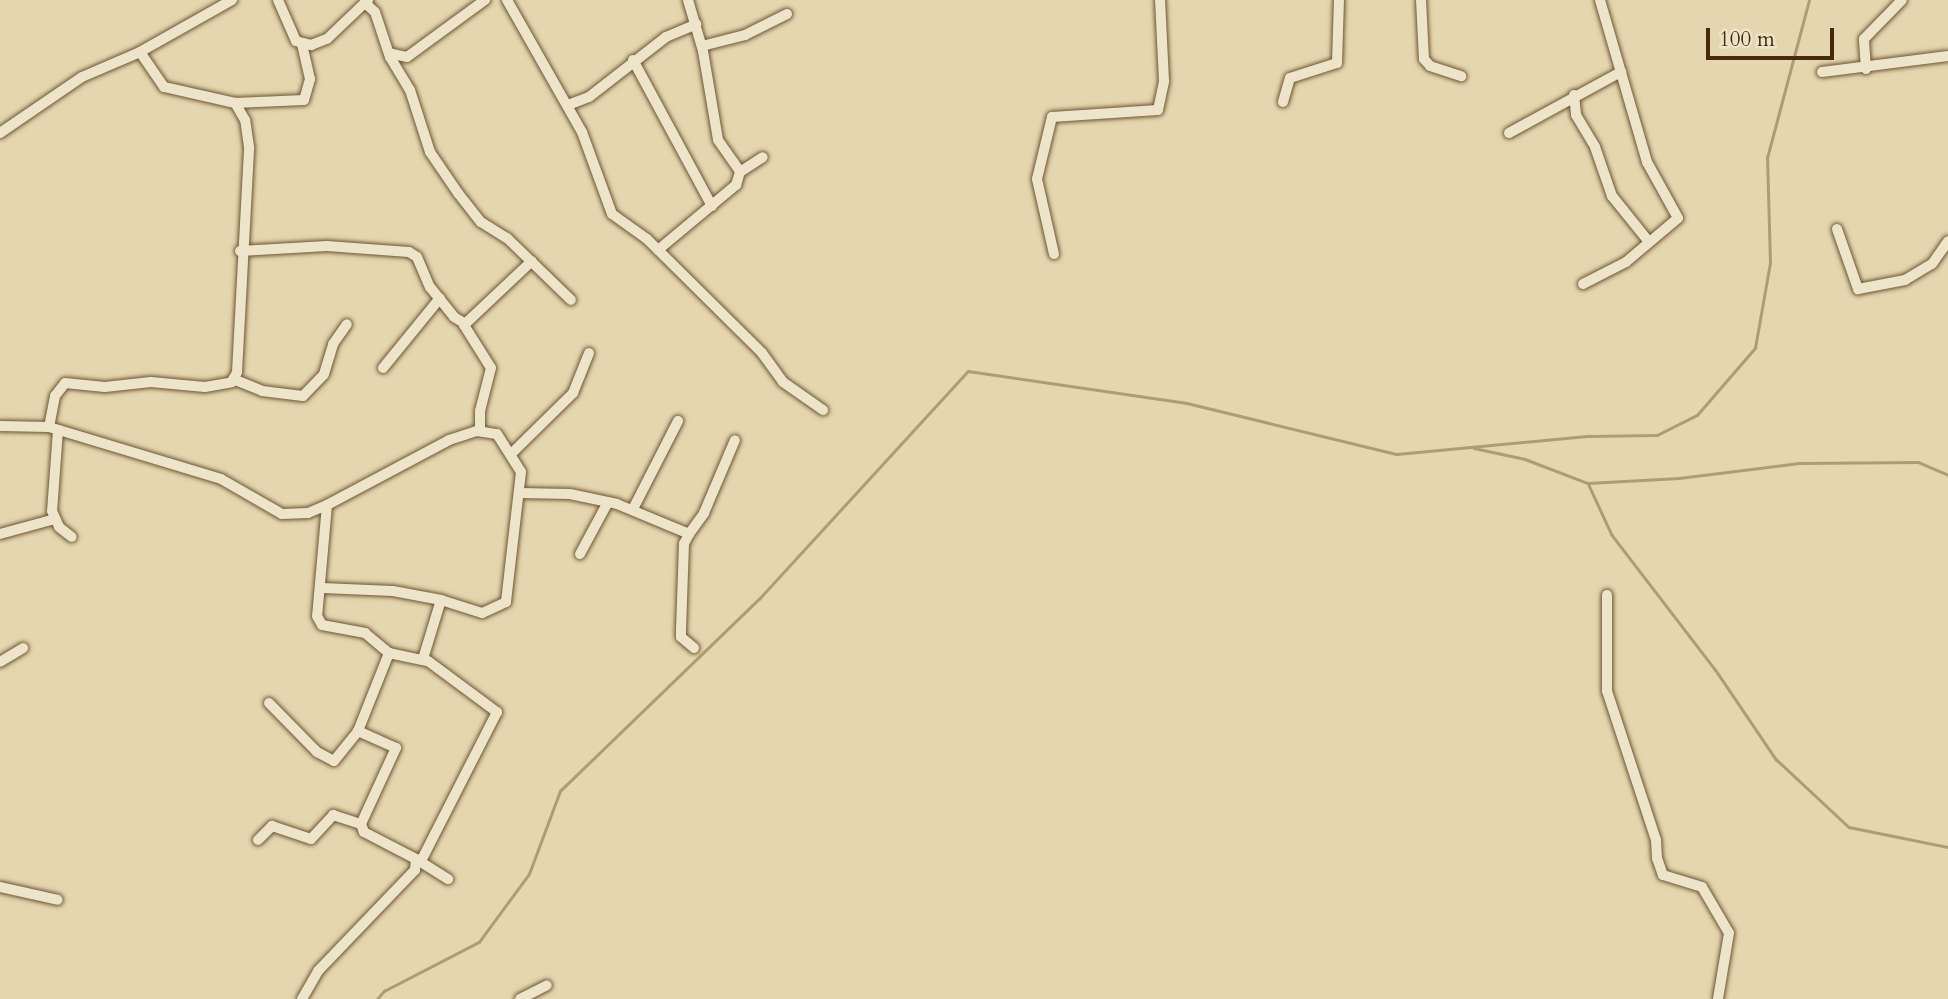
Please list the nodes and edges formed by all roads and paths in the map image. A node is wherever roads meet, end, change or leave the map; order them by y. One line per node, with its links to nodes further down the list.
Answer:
1 (232, 0): 16 (street)
2 (278, 0): 14 (street)
3 (485, 0): 18 (street)
4 (507, 0): 27 (street)
5 (688, 0): 13 (street)
6 (1160, 0): 38 (street)
7 (1339, 0): 25 (street)
8 (1420, 0): 23 (street)
9 (1600, 0): 21 (street)
10 (1902, 0): 20 (street)
11 (362, 2): 14 (street); 18 (street)
12 (786, 14): 15 (street)
13 (696, 24): 15 (street); 19 (street)
14 (302, 45): 26 (street)
15 (702, 46): 31 (street)
16 (140, 52): 26 (street); 28 (street)
17 (1948, 56): 20 (street)
18 (390, 57): 39 (street)
19 (633, 60): 27 (street); 32 (street)
20 (1866, 69): 22 (street)
21 (1621, 72): 24 (street); 35 (street)
22 (1822, 72)
23 (1461, 76)
24 (1574, 95): 29 (street); 35 (street)
25 (1283, 102)
26 (234, 103): 37 (street)
27 (568, 105): 36 (street)
28 (0, 133)
29 (1509, 133)
30 (763, 157): 31 (street)
31 (740, 172): 32 (street)
32 (712, 206): 36 (street)
33 (1837, 229): 34 (street)
34 (1948, 241)
35 (1649, 242): 40 (street)
36 (658, 250): 48 (street)
37 (240, 251): 41 (street); 47 (street)
38 (1054, 254)
39 (532, 261): 42 (street); 43 (street)
40 (1583, 284)
41 (439, 298): 43 (street); 46 (street)
42 (570, 300)
43 (464, 323): 52 (street)
44 (347, 324): 47 (street)
45 (589, 353): 54 (street)
46 (383, 368)
47 (233, 379): 51 (street)
48 (823, 410)
49 (678, 421): 58 (street)
50 (0, 426): 51 (street)
51 (54, 428): 57 (street); 59 (street)
52 (480, 431): 54 (street); 57 (street)
53 (734, 440): 61 (street)
54 (512, 453): 55 (street)
55 (520, 493): 56 (street); 66 (street)
56 (608, 502): 58 (street); 63 (street)
57 (327, 505): 64 (street)
58 (633, 509): 61 (street)
59 (55, 519): 60 (street); 62 (street)
60 (0, 534)
61 (689, 534): 68 (street)
62 (72, 537)
63 (580, 554)
64 (322, 588): 66 (street); 69 (street)
65 (1606, 596): 83 (street)
66 (441, 600): 70 (street)
67 (23, 648): 71 (street)
68 (694, 648)
69 (389, 653): 70 (street); 73 (street)
70 (423, 659): 76 (street)
71 (0, 662)
72 (269, 704): 73 (street)
73 (358, 731): 74 (street)
74 (360, 824): 75 (street); 76 (street)
75 (258, 840)
76 (418, 860): 77 (street); 81 (street)
77 (448, 879)
78 (0, 887): 79 (street)
79 (58, 901)
80 (547, 985): 82 (street)
81 (302, 999)
82 (520, 999)
83 (1718, 999)

